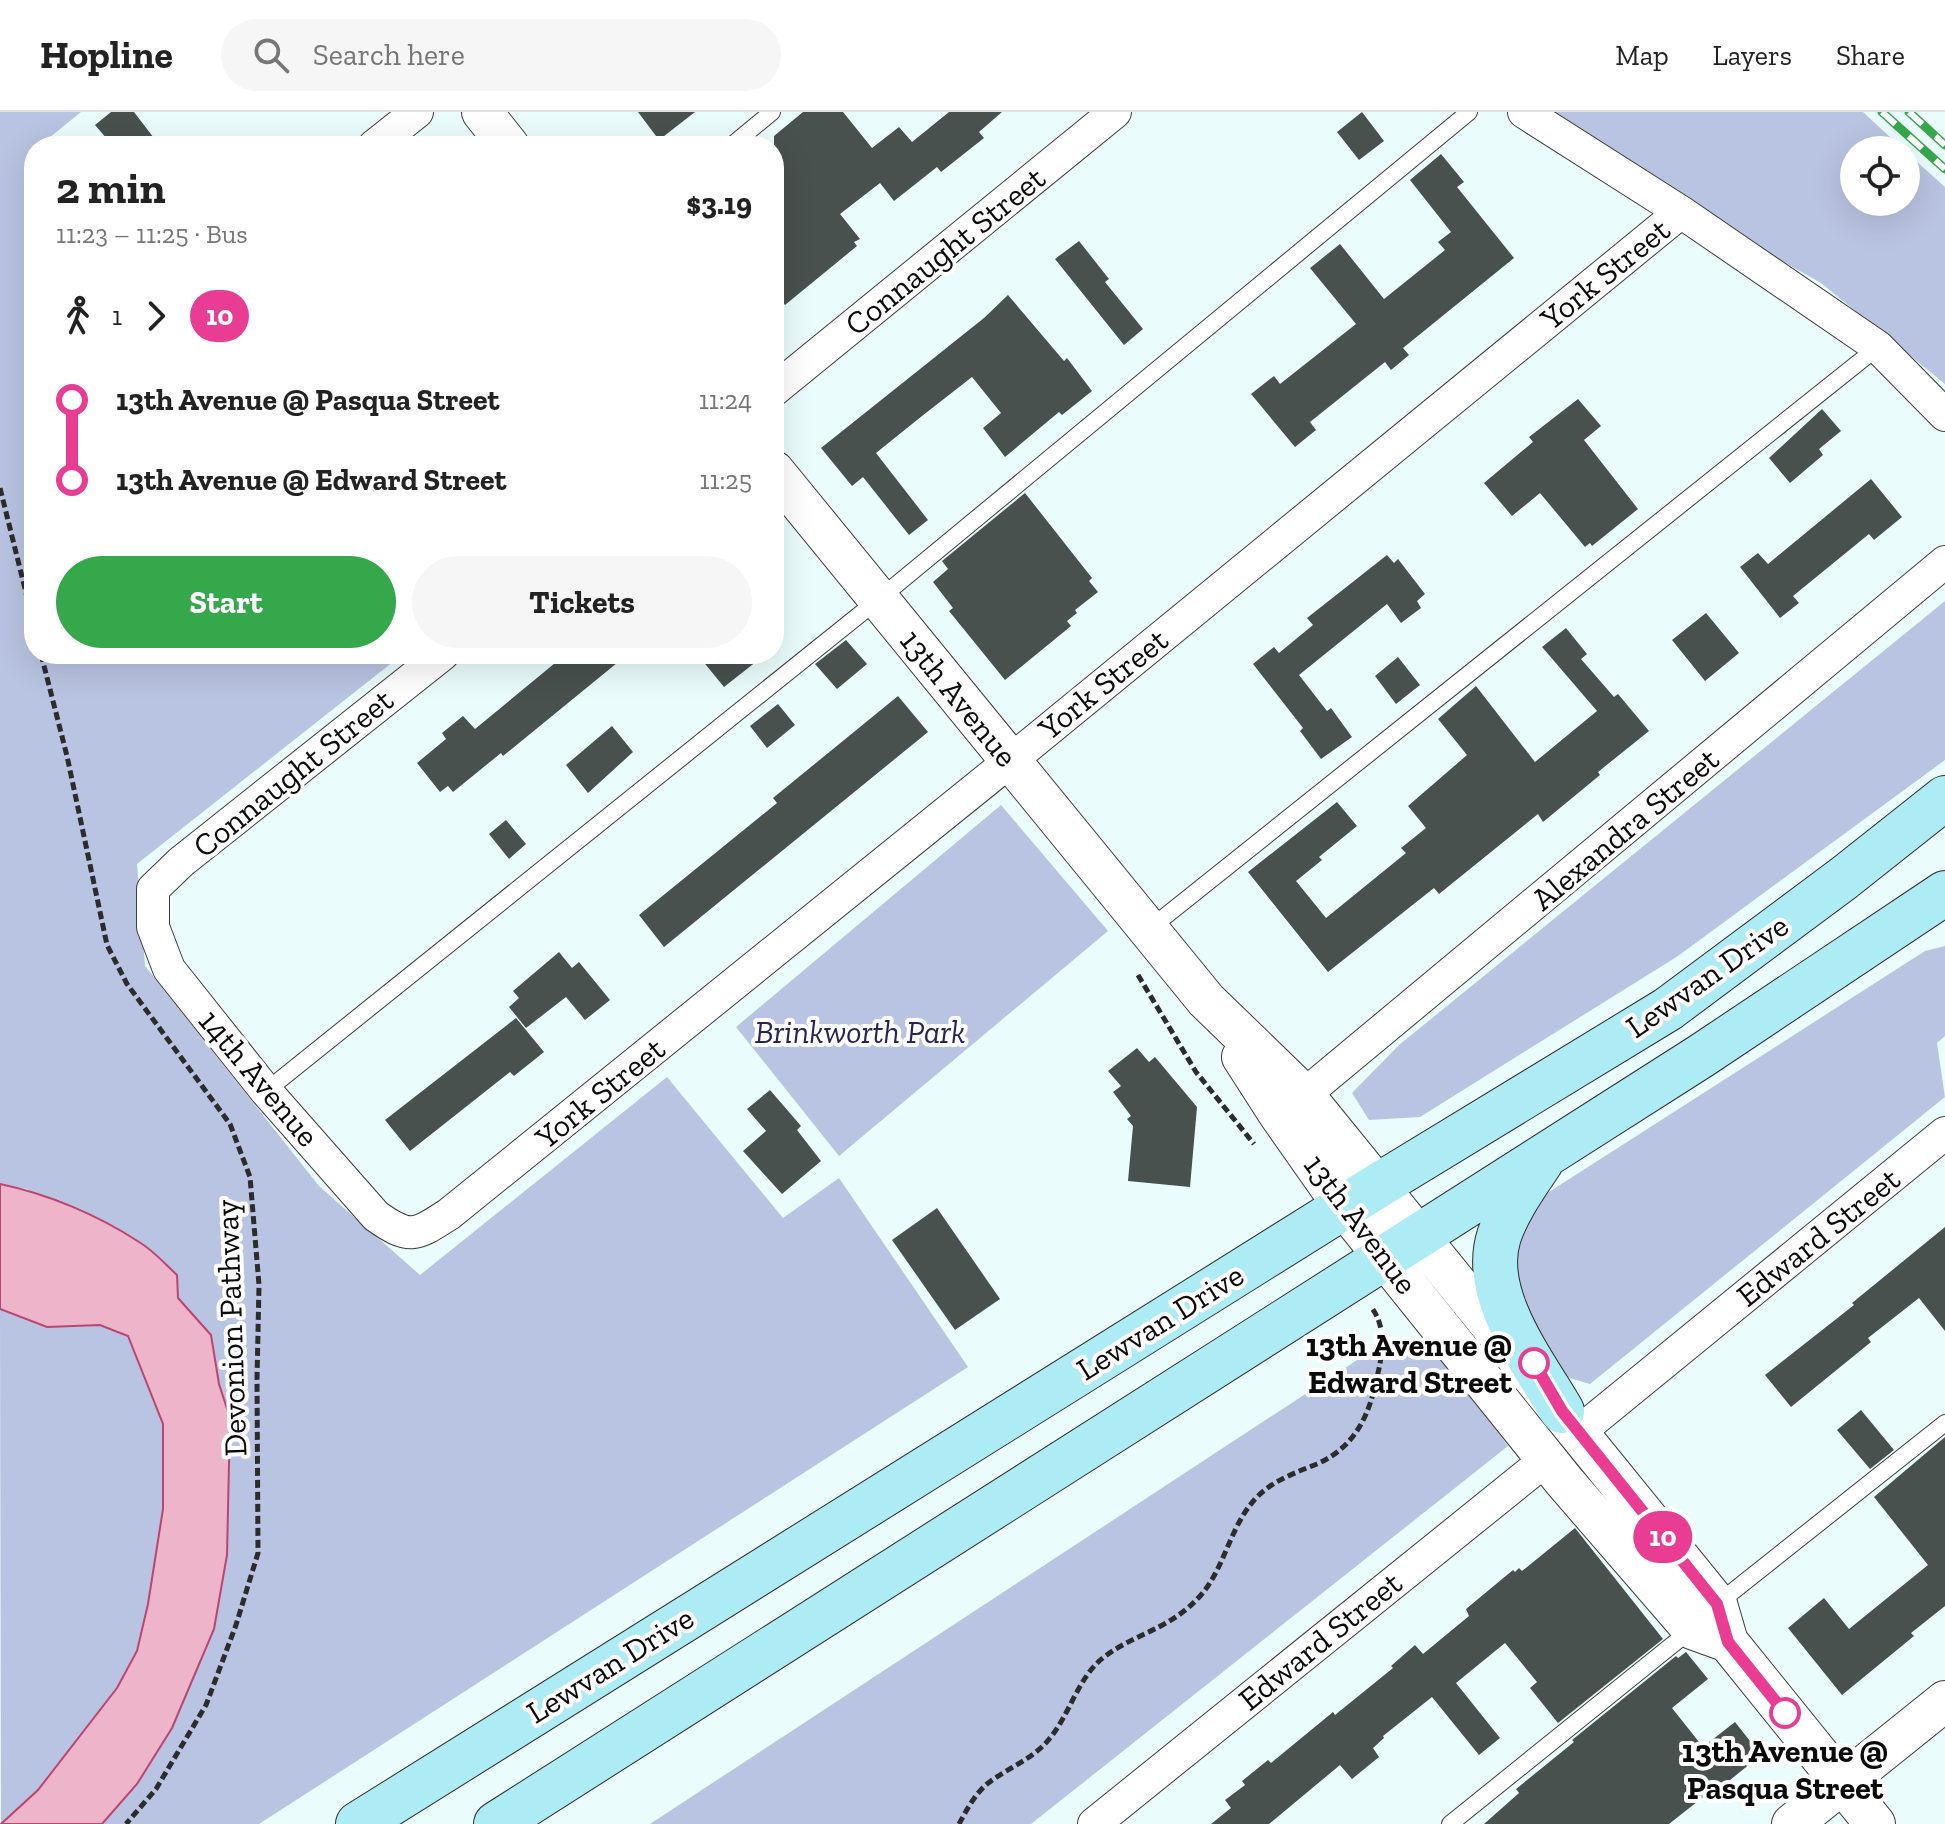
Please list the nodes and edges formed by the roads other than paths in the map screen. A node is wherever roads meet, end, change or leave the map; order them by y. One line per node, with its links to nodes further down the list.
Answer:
1 (417, 112): 7 (street)
2 (482, 112): 8 (street)
3 (772, 112): 9 (lane)
4 (1115, 112): 12 (street, Connaught Street)
5 (1469, 112): 16 (lane)
6 (1524, 112): 10 (street)
7 (387, 136)
8 (501, 136)
9 (743, 136)
10 (1681, 212): 11 (street); 18 (street, York Street)
11 (1878, 347): 13 (street); 23 (lane)
12 (784, 382)
13 (1945, 415)
14 (784, 483): 16 (street, 13th Avenue)
15 (1945, 562): 27 (street, Alexandra Street)
16 (879, 599): 18 (street, 13th Avenue); 26 (lane)
17 (430, 664): 20 (street, Connaught Street)
18 (1010, 761): 23 (street, 13th Avenue); 31 (street, York Street)
19 (1945, 798): 30 (main road, Lewvan Drive)
20 (181, 862): 26 (street, 14th Avenue)
21 (1945, 893): 24 (main road, Lewvan Drive)
22 (1945, 917): 24 (main road)
23 (1148, 930): 25 (street, 13th Avenue)
24 (1889, 931): 29 (main road, Lewvan Drive)
25 (1206, 1000): 27 (street, 13th Avenue); 30 (street, 13th Avenue)
26 (266, 1091): 31 (street, 14th Avenue)
27 (1304, 1095): 30 (street, 13th Avenue)
28 (1945, 1133): 33 (street, Edward Street)
29 (1548, 1152): 32 (main road, Lewvan Drive); 33 (main road)
30 (1361, 1196): 32 (street, 13th Avenue); 39 (main road, Lewvan Drive)
31 (449, 1214)
32 (1400, 1246): 33 (street, 13th Avenue); 35 (street, 13th Avenue); 40 (main road, Lewvan Drive)
33 (1571, 1421): 36 (street, 13th Avenue)
34 (1945, 1423): 36 (lane)
35 (1547, 1459): 36 (street, 13th Avenue); 41 (street, Edward Street)
36 (1712, 1625): 38 (street, 13th Avenue); 42 (lane)
37 (1945, 1701): 38 (street)
38 (1842, 1783): 43 (street); 44 (street, 13th Avenue)
39 (358, 1824)
40 (496, 1824)
41 (1094, 1824)
42 (1450, 1824)
43 (1792, 1824)
44 (1875, 1824)

